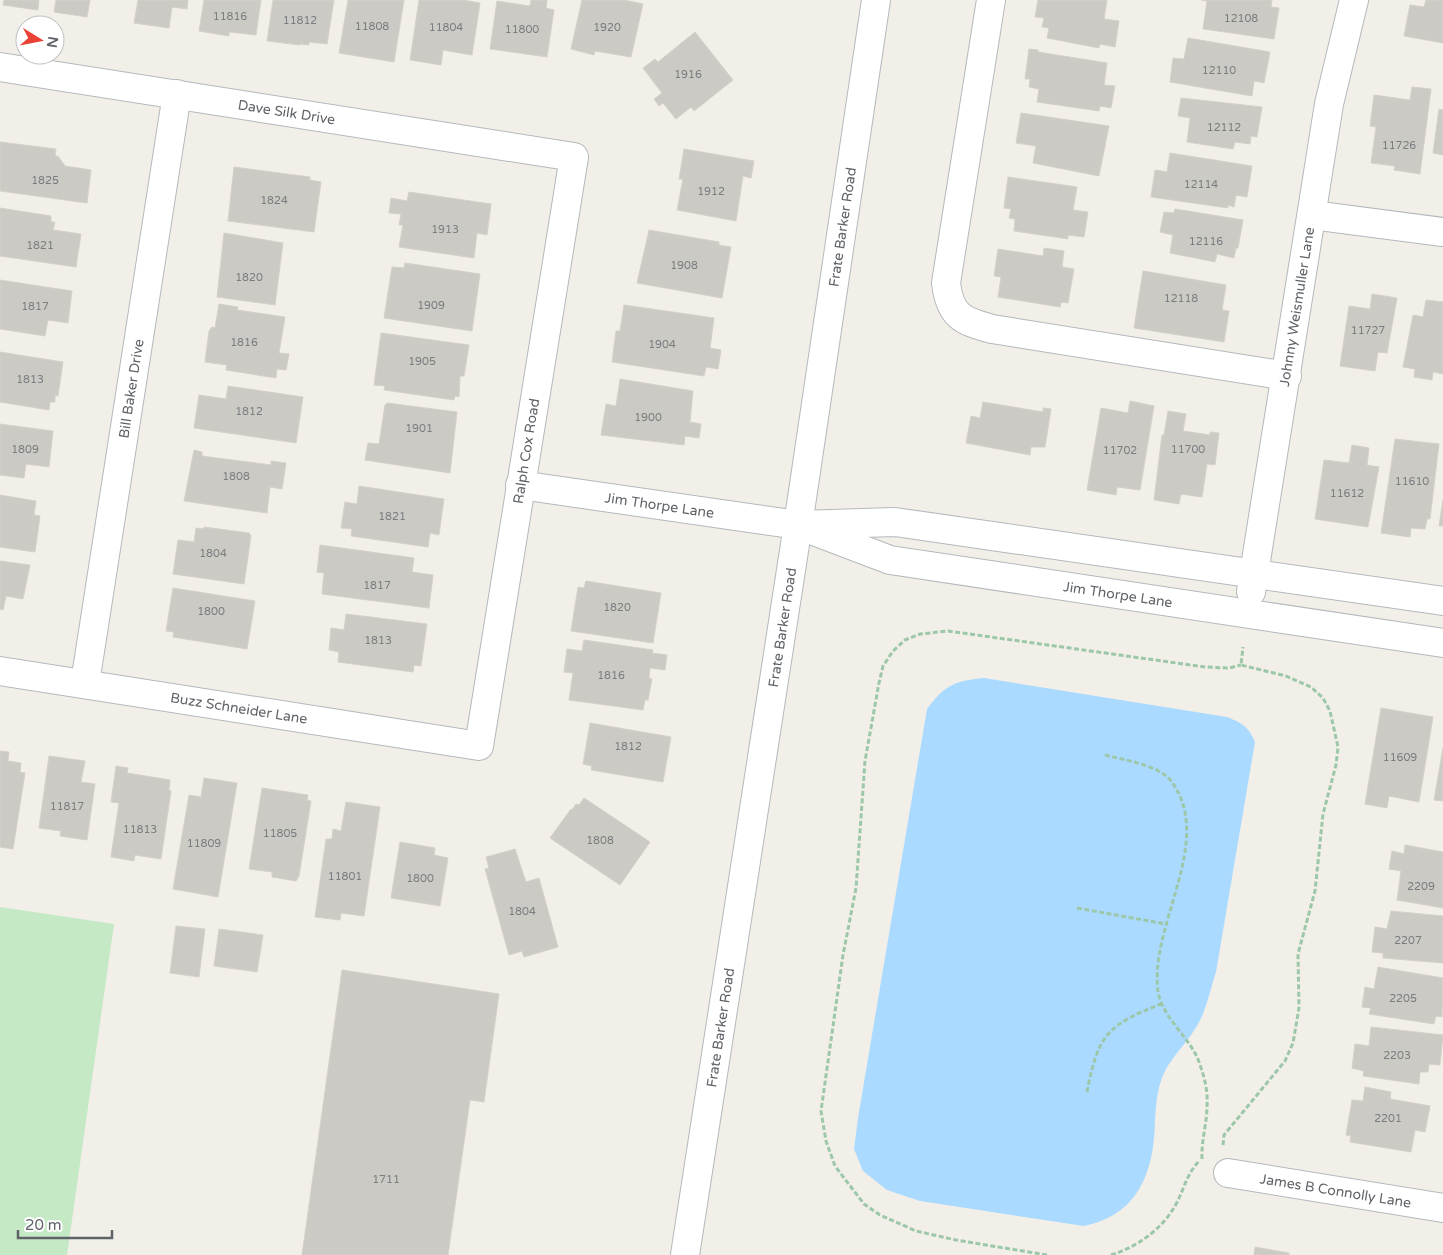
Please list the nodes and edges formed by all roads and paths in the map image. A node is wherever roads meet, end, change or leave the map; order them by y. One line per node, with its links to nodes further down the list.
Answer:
1 (876, 0): 11 (street, Frate Barker Road)
2 (991, 0): 9 (street)
3 (1354, 0): 7 (street, Johnny Weismuller Lane)
4 (0, 67): 5 (street, Dave Silk Drive)
5 (176, 94): 6 (street, Dave Silk Drive); 19 (street, Bill Baker Drive)
6 (574, 157): 10 (street, Ralph Cox Road)
7 (1312, 215): 8 (street); 9 (street, Johnny Weismuller Lane)
8 (1443, 232)
9 (1287, 376): 12 (street, Johnny Weismuller Lane)
10 (520, 485): 11 (street, Jim Thorpe Lane); 20 (street, Ralph Cox Road)
11 (798, 525): 12 (street, Jim Thorpe Lane); 14 (street, Jim Thorpe Lane); 32 (street, Frate Barker Road)
12 (1253, 575): 13 (street, Jim Thorpe Lane); 14 (street, Johnny Weismuller Lane)
13 (1443, 601)
14 (1247, 614): 15 (street, Jim Thorpe Lane)
15 (1443, 643)
16 (1243, 647): 17 (path)
17 (1241, 666): 26 (path); 33 (path)
18 (0, 671): 19 (street, Buzz Schneider Lane)
19 (85, 684): 20 (street, Buzz Schneider Lane)
20 (479, 746)
21 (1105, 756): 23 (path)
22 (1077, 908): 23 (path)
23 (1166, 924): 24 (path)
24 (1161, 1004): 25 (path); 29 (path)
25 (1087, 1092)
26 (1222, 1141): 27 (path); 30 (path)
27 (1215, 1147)
28 (1207, 1153): 29 (path)
29 (1202, 1158): 30 (path); 34 (path)
30 (1228, 1161): 31 (street, James B Connolly Lane)
31 (1443, 1208)
32 (685, 1255)
33 (1047, 1255)
34 (1111, 1255)

